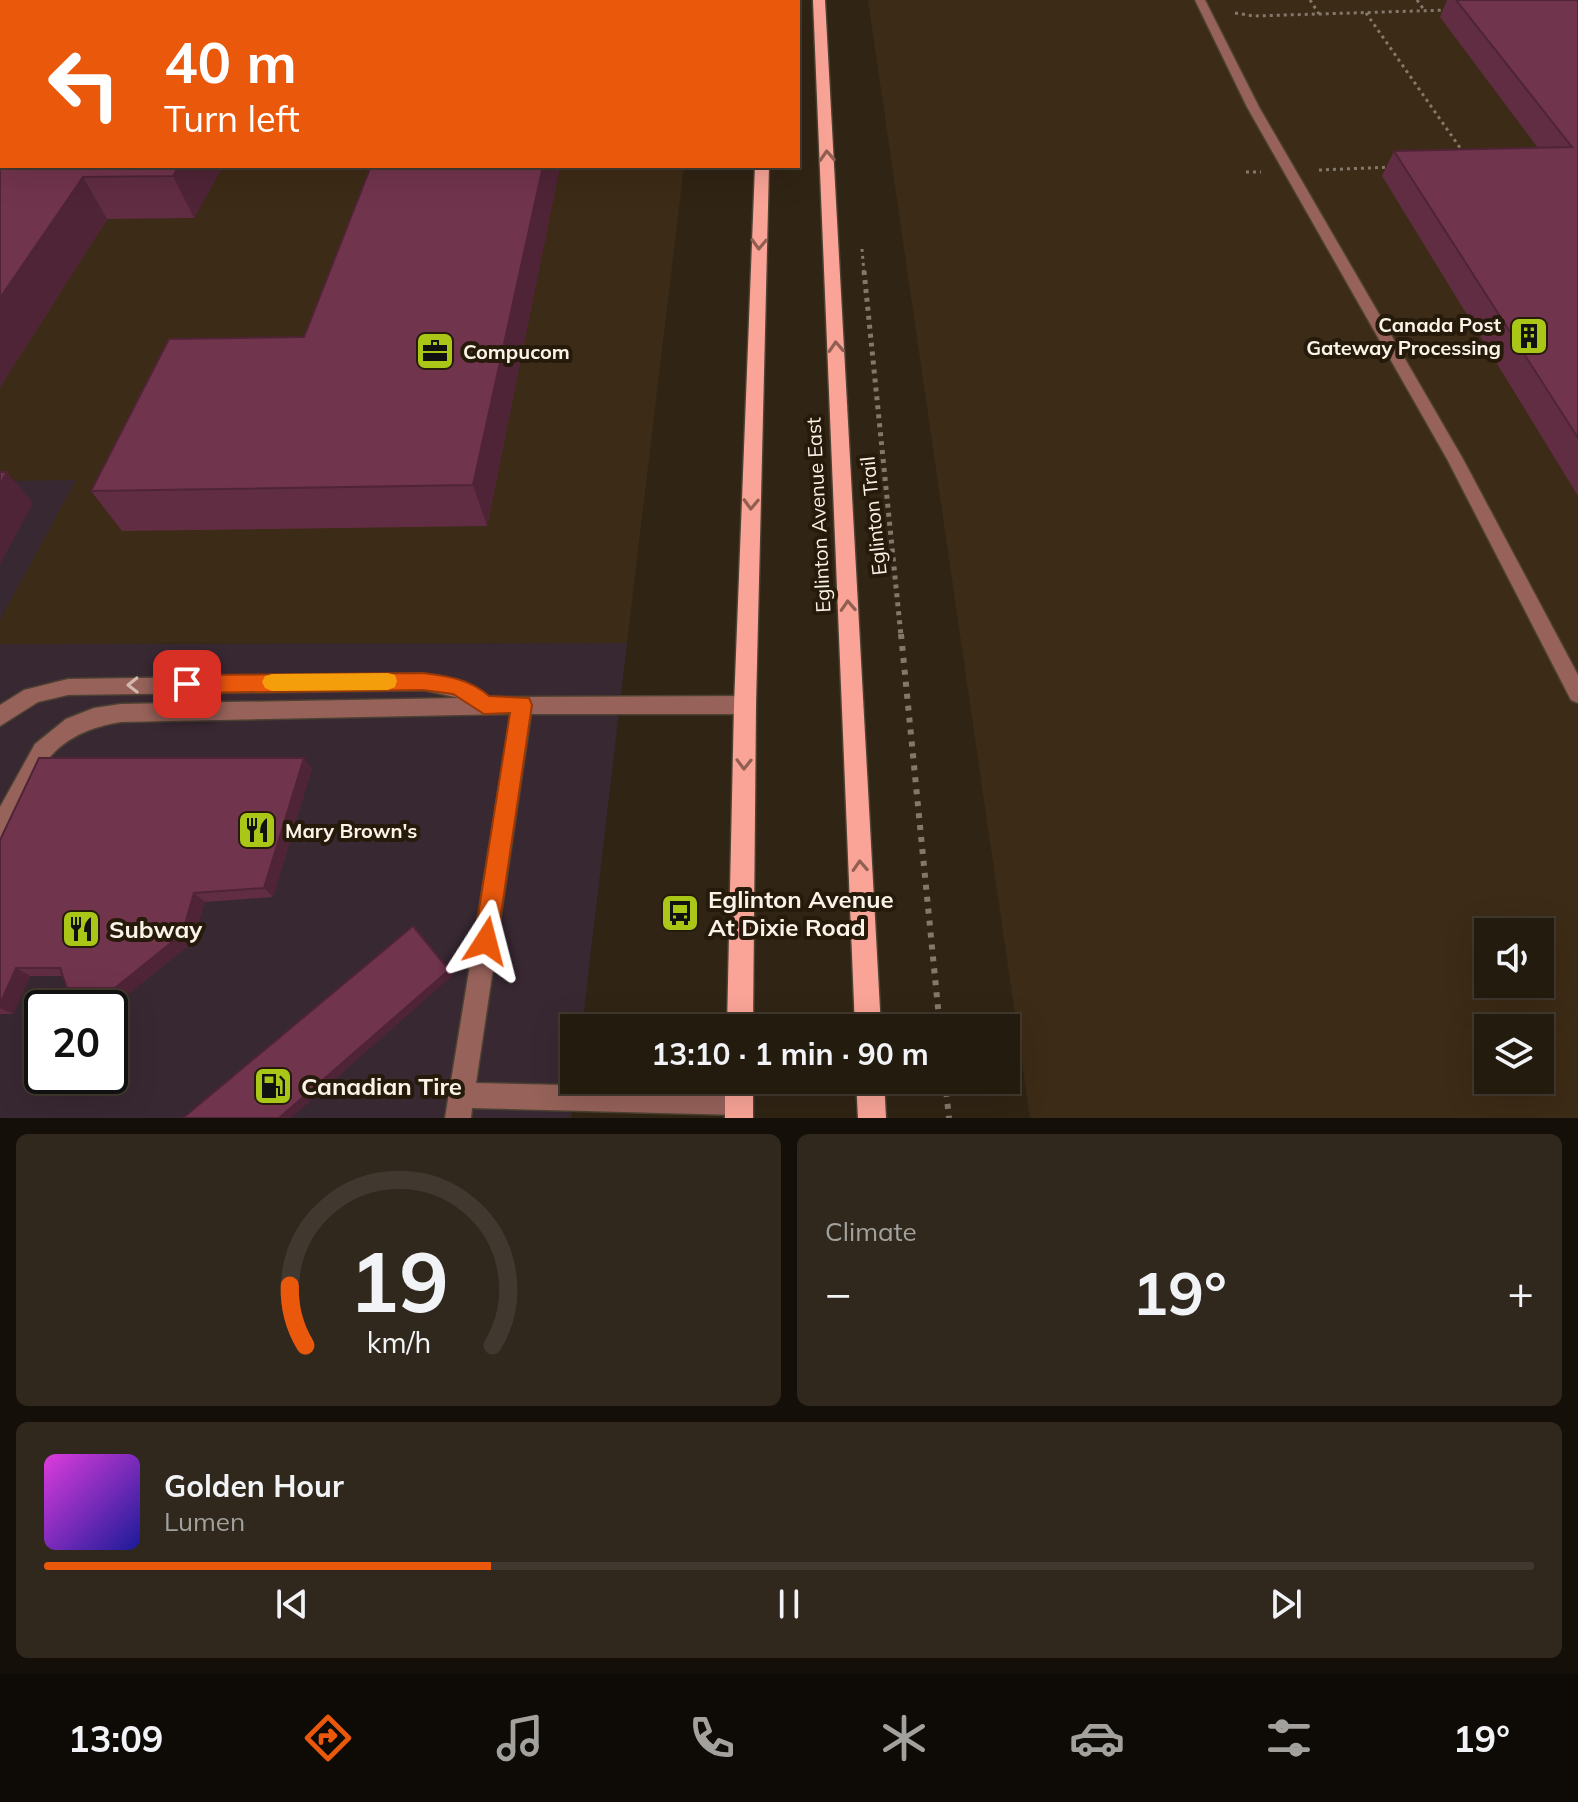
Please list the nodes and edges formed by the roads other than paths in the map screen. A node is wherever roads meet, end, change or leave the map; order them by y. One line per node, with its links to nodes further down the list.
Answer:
1 (819, 0): 11 (main road, Eglinton Avenue East, one-way to 1)
2 (1204, 5): 4 (lane)
3 (762, 168): 7 (main road, one-way to 7)
4 (1578, 694)
5 (484, 705): 6 (lane); 8 (lane, one-way to 8); 9 (lane)
6 (522, 705): 7 (lane); 14 (lane)
7 (745, 705): 10 (main road, one-way to 10)
8 (0, 717)
9 (0, 831)
10 (740, 1014)
11 (867, 1014)
12 (871, 1094): 15 (main road)
13 (739, 1100): 14 (lane)
14 (460, 1107)
15 (872, 1118)

